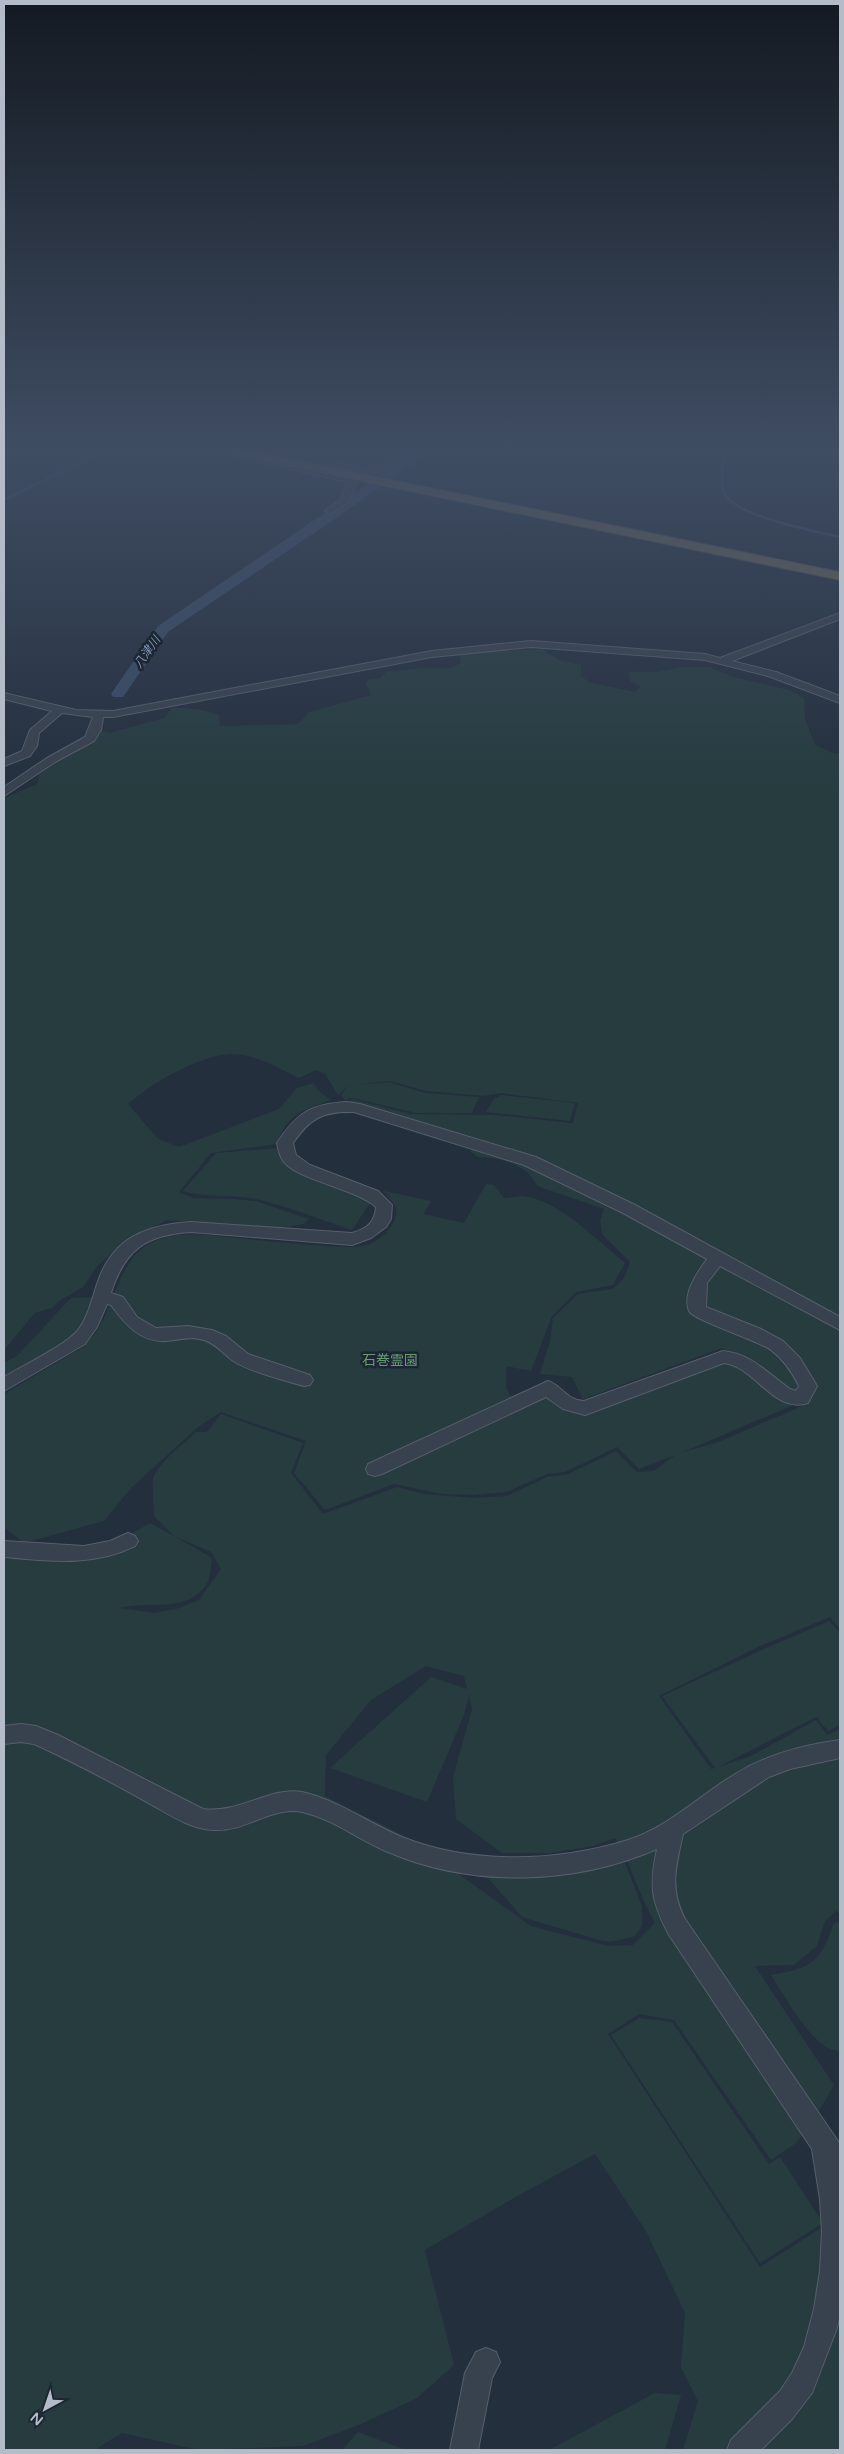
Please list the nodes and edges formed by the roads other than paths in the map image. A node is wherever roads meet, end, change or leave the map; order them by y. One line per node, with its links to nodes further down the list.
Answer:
1 (770, 562): 2 (highway)
2 (840, 576)
3 (840, 616): 4 (street)
4 (724, 660): 6 (street); 7 (street)
5 (4, 696): 7 (street)
6 (840, 700)
7 (59, 710): 9 (street)
8 (98, 718): 10 (street)
9 (22, 758): 10 (street); 11 (street)
10 (56, 758): 12 (street)
11 (4, 763)
12 (5, 790)
13 (717, 1257): 14 (street); 15 (street); 18 (street)
14 (102, 1296): 16 (street); 17 (street)
15 (840, 1324)
16 (304, 1380)
17 (4, 1385)
18 (375, 1469)
19 (128, 1540): 20 (street)
20 (4, 1549)
21 (4, 1735): 23 (street)
22 (840, 1749): 23 (street)
23 (673, 1828): 24 (street)
24 (823, 2143): 25 (street); 28 (street)
25 (840, 2164)
26 (486, 2362): 27 (street)
27 (464, 2450)
28 (740, 2450)

